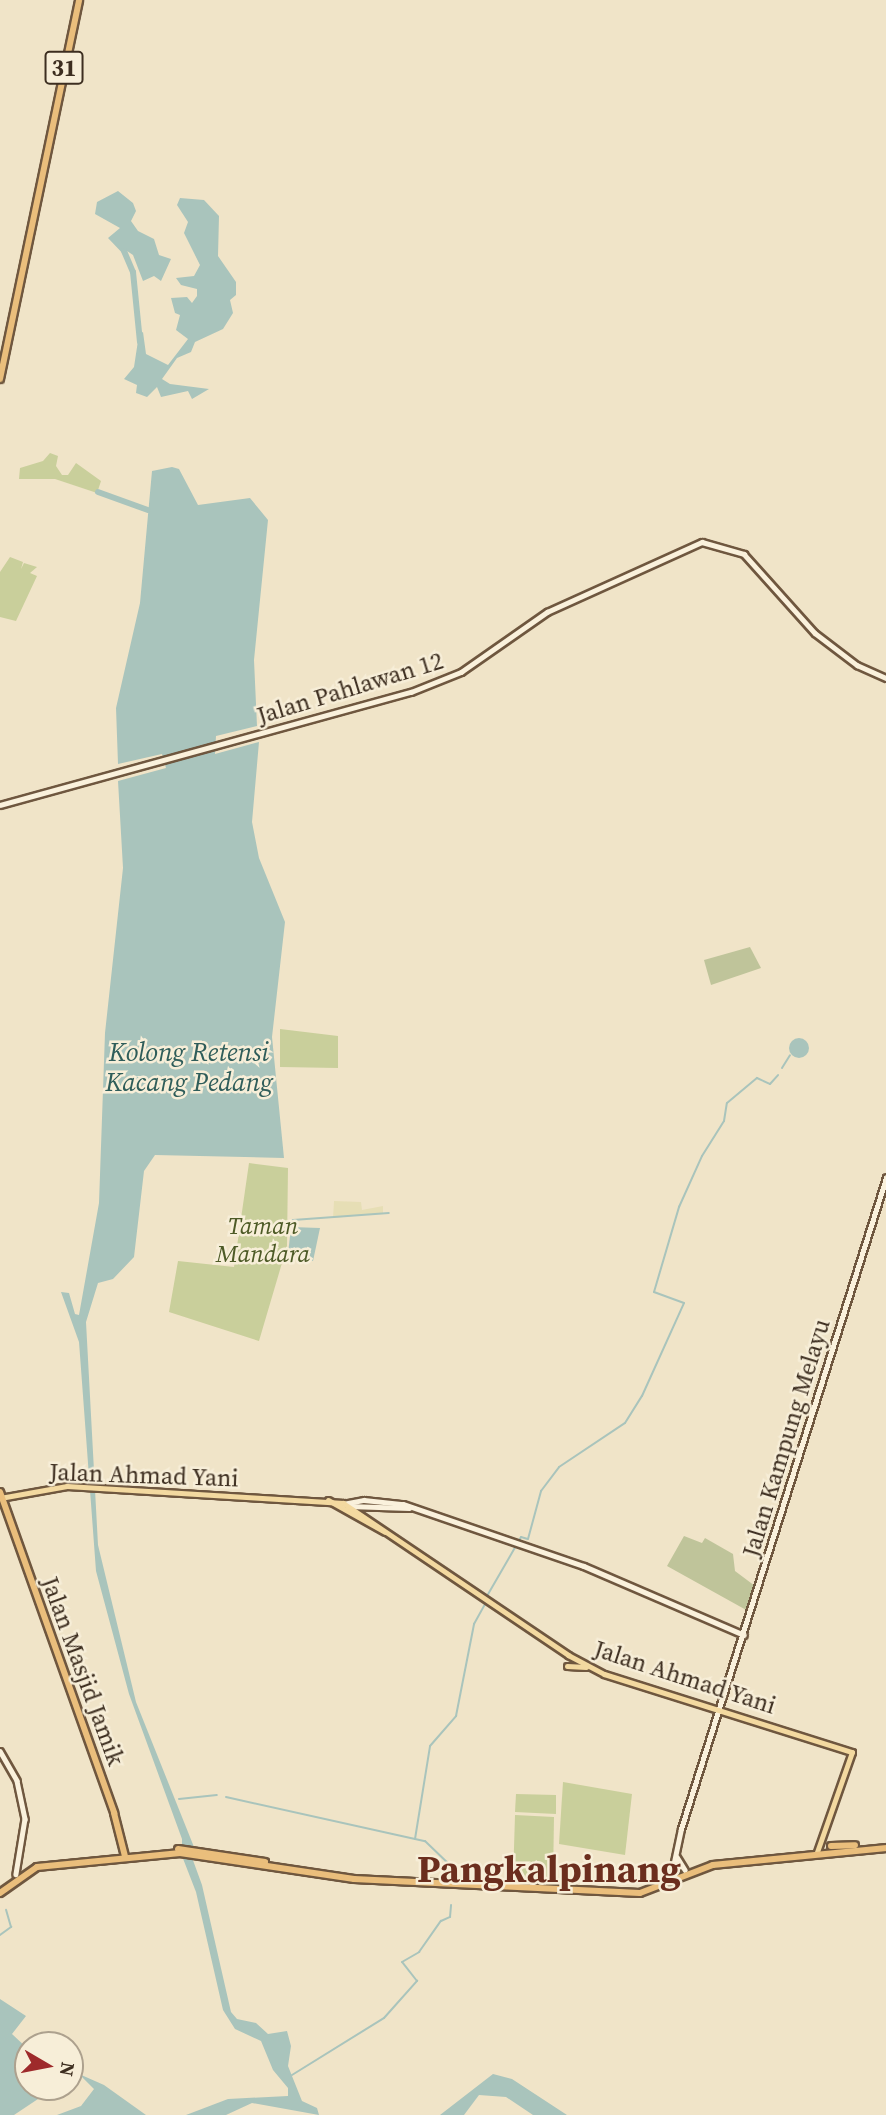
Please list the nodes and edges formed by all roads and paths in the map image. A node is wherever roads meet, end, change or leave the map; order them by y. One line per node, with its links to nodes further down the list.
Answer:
1 (79, 0): 2 (highway, 31)
2 (0, 379)
3 (886, 678): 4 (main road, Jalan Pahlawan 12)
4 (0, 805)
5 (886, 1178): 8 (main road, Jalan Kampung Melayu)
6 (1, 1496): 7 (main road, Jalan Ahmad Yani); 16 (highway, Jalan Masjid Jamik)
7 (344, 1506): 8 (main road); 10 (main road, Jalan Ahmad Yani)
8 (744, 1636): 11 (main road, Jalan Kampung Melayu)
9 (566, 1666): 10 (main road)
10 (592, 1668): 11 (main road, Jalan Ahmad Yani)
11 (720, 1709): 14 (main road, Jalan Ahmad Yani); 15 (main road, Jalan Kampung Melayu)
12 (0, 1751): 19 (main road)
13 (886, 1846): 14 (highway)
14 (818, 1850): 17 (highway)
15 (677, 1857): 18 (main road); 20 (main road, Jalan Kampung Melayu)
16 (125, 1858): 19 (highway); 20 (highway); 21 (highway)
17 (717, 1863): 18 (highway); 20 (highway)
18 (685, 1870): 20 (highway)
19 (16, 1874): 21 (highway)
20 (669, 1880)
21 (0, 1891)

